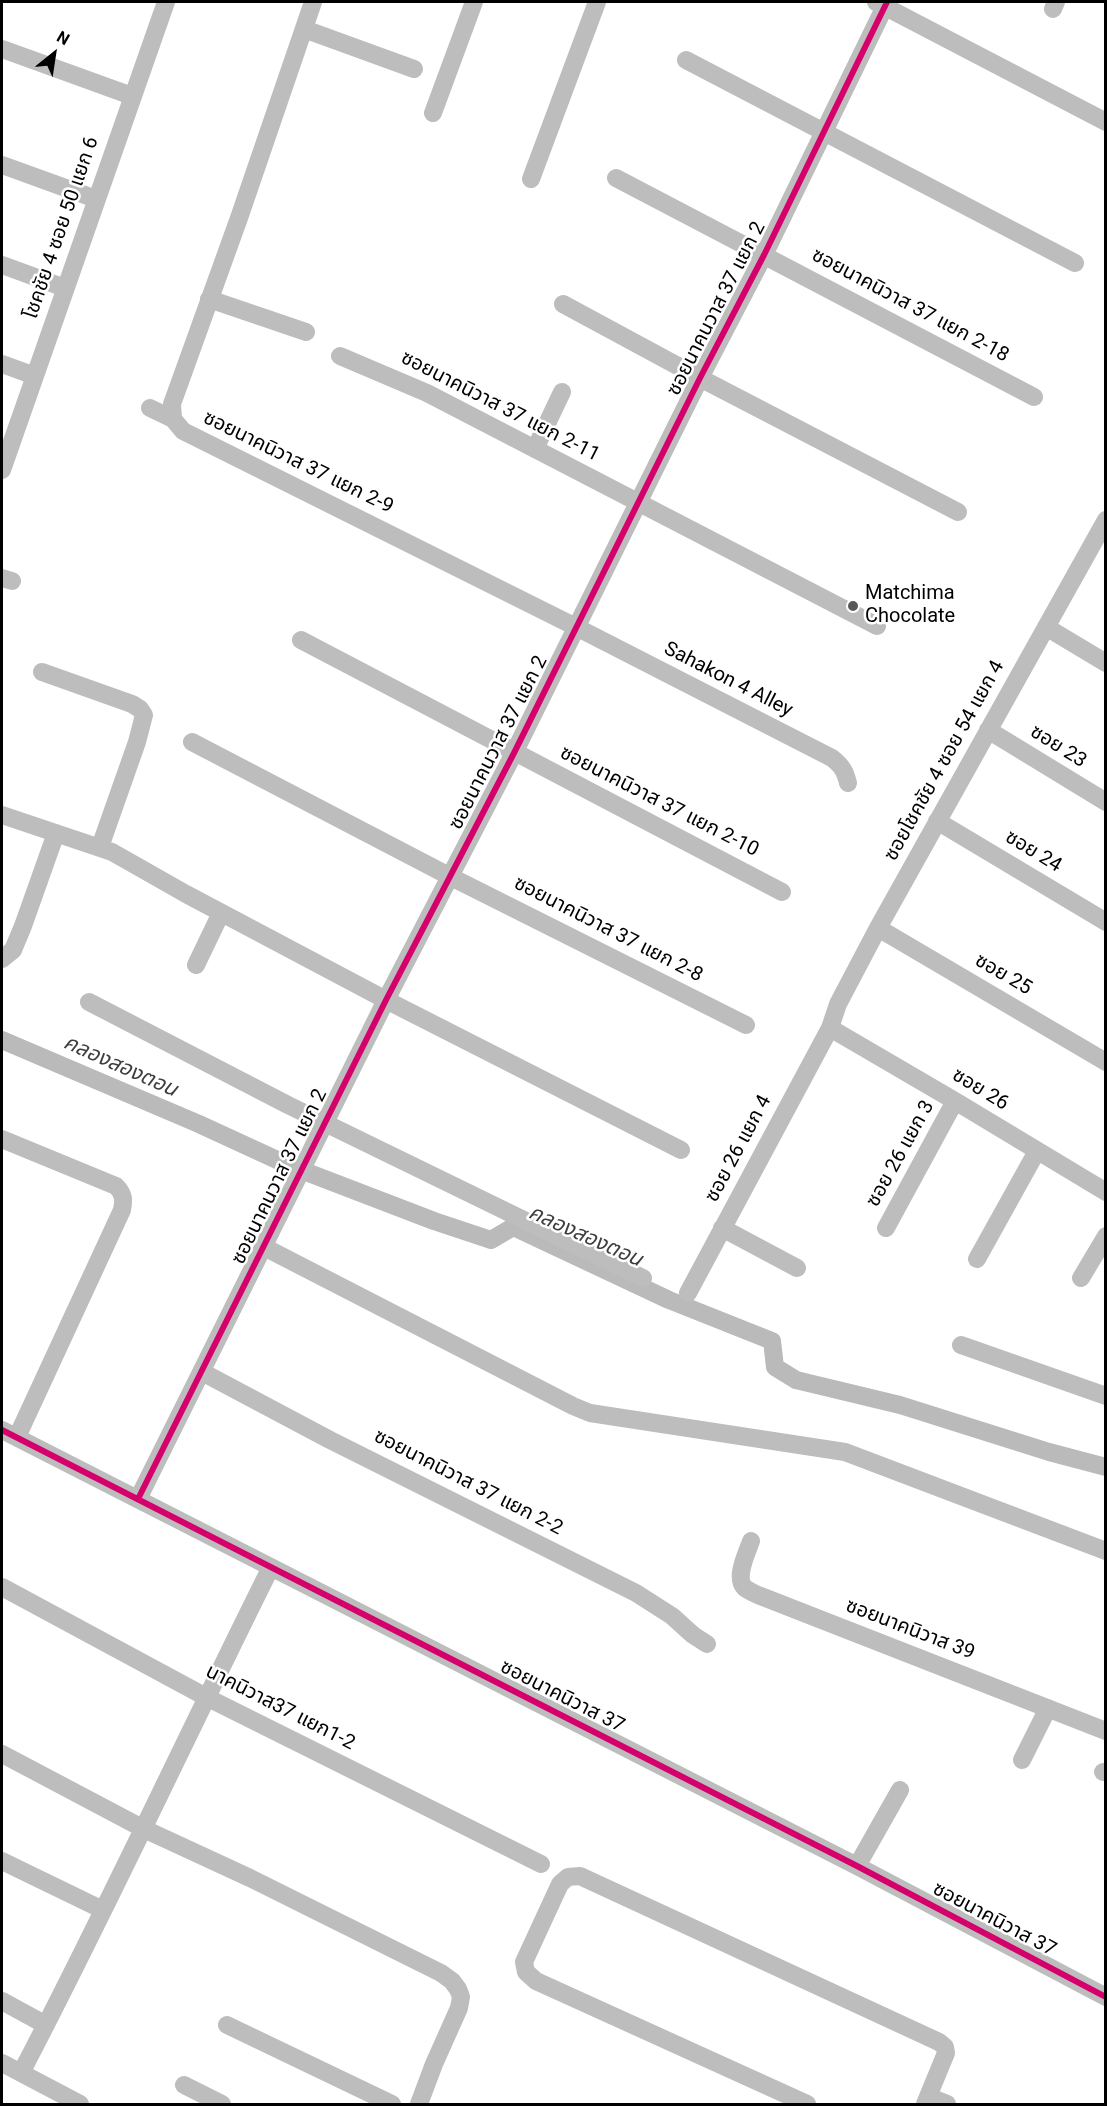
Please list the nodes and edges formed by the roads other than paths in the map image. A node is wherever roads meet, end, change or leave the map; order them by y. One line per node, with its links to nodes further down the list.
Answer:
1 (166, 2): 10 (street, โชคชัย 4 ซอย 50 แยก 6)
2 (313, 2): 6 (street, ซอยนาคนิวาส 37 แยก 2-9)
3 (474, 2): 11 (street)
4 (597, 2): 15 (street)
5 (882, 3): 12 (street); 13 (street, ซอยนาคนวาส 37 แยก 2)
6 (304, 29): 9 (street); 22 (street, ซอยนาคนิวาส 37 แยก 2-9)
7 (2, 49): 10 (street)
8 (686, 60): 13 (street)
9 (414, 69)
10 (132, 96): 17 (street, โชคชัย 4 ซอย 50 แยก 6)
11 (434, 113)
12 (1106, 122)
13 (825, 131): 18 (street, ซอยนาคนวาส 37 แยก 2); 19 (street)
14 (2, 165): 17 (street)
15 (531, 178)
16 (616, 178): 18 (street, ซอยนาคนิวาส 37 แยก 2-18)
17 (96, 199): 21 (street, โชคชัย 4 ซอย 50 แยก 6)
18 (764, 255): 28 (street, ซอยนาคนวาส 37 แยก 2); 30 (street, ซอยนาคนิวาส 37 แยก 2-18)
19 (1075, 263)
20 (2, 265): 21 (street)
21 (65, 288): 27 (street, โชคชัย 4 ซอย 50 แยก 6)
22 (209, 299): 24 (street); 32 (street, ซอยนาคนิวาส 37 แยก 2-9)
23 (563, 304): 28 (street)
24 (306, 332)
25 (340, 356): 33 (street, ซอยนาคนิวาส 37 แยก 2-11)
26 (2, 364): 27 (street)
27 (35, 376): 34 (street, โชคชัย 4 ซอย 50 แยก 6)
28 (700, 378): 35 (street, ซอยนาคนวาส 37 แยก 2); 36 (street)
29 (562, 392): 33 (street)
30 (1034, 397)
31 (150, 408): 32 (street)
32 (173, 419): 40 (street, ซอยนาคนิวาส 37 แยก 2-9)
33 (535, 449): 35 (street, ซอยนาคนิวาส 37 แยก 2-11)
34 (2, 470)
35 (638, 502): 39 (street); 40 (street, ซอยนาคนวาส 37 แยก 2)
36 (958, 512)
37 (1106, 520): 38 (street, ซอยโชคชัย 4 ซอย 54 แยก 4)
38 (1100, 543): 41 (street, ซอยโชคชัย 4 ซอย 54 แยก 4)
39 (877, 626)
40 (576, 627): 47 (street, ซอยนาคนวาส 37 แยก 2); 48 (street, Sahakon 4 Alley)
41 (1046, 627): 43 (street); 45 (street, ซอยโชคชัย 4 ซอย 54 แยก 4)
42 (301, 640): 47 (street, ซอยนาคนิวาส 37 แยก 2-10)
43 (1106, 663)
44 (42, 672): 53 (street)
45 (988, 730): 49 (street, ซอย 23); 51 (street, ซอยโชคชัย 4 ซอย 54 แยก 4)
46 (192, 742): 54 (street, ซอยนาคนิวาส 37 แยก 2-8)
47 (514, 753): 54 (street, ซอยนาคนวาส 37 แยก 2); 55 (street, ซอยนาคนิวาส 37 แยก 2-10)
48 (848, 783)
49 (1106, 802)
50 (2, 815): 52 (street)
51 (936, 821): 57 (street, ซอย 24); 58 (street, ซอยโชคชัย 4 ซอย 54 แยก 4)
52 (56, 833): 53 (street); 59 (street)
53 (106, 849): 56 (street)
54 (449, 876): 61 (street, ซอยนาคนวาส 37 แยก 2); 63 (street, ซอยนาคนิวาส 37 แยก 2-8)
55 (782, 892)
56 (221, 913): 60 (street); 61 (street)
57 (1106, 922)
58 (878, 928): 64 (street, ซอยโชคชัย 4 ซอย 54 แยก 4); 65 (street, ซอย 25)
59 (2, 959)
60 (196, 965)
61 (386, 1000): 67 (street, ซอยนาคนวาส 37 แยก 2); 69 (street)
62 (89, 1002): 67 (street)
63 (746, 1025)
64 (830, 1028): 66 (street, ซอย 26); 72 (street, ซอย 26 แยก 4)
65 (1106, 1062)
66 (955, 1101): 70 (street, ซอย 26); 73 (street, ซอย 26 แยก 3)
67 (325, 1122): 75 (street, ซอยนาคนวาส 37 แยก 2); 78 (street)
68 (2, 1140): 84 (street)
69 (681, 1149)
70 (1038, 1151): 71 (street, ซอย 26); 76 (street)
71 (1106, 1192)
72 (722, 1228): 77 (street); 80 (street, ซอย 26 แยก 4)
73 (886, 1228)
74 (1106, 1236): 79 (street)
75 (264, 1247): 82 (street, ซอยนาคนวาส 37 แยก 2); 87 (street)
76 (977, 1259)
77 (797, 1268)
78 (644, 1278)
79 (1081, 1278)
80 (688, 1293)
81 (961, 1345): 83 (street)
82 (202, 1372): 85 (street, ซอยนาคนวาส 37 แยก 2); 90 (street, ซอยนาคนิวาส 37 แยก 2-2)
83 (1106, 1396)
84 (9, 1433): 85 (street, ซอยนาคนิวาส 37)
85 (138, 1499): 88 (street, ซอยนาคนิวาส 37)
86 (751, 1541): 92 (street, ซอยนาคนิวาส 39)
87 (1106, 1551)
88 (271, 1567): 91 (street); 100 (street, ซอยนาคนิวาส 37)
89 (2, 1587): 91 (street, นาคนิวาส37 แยก1-2)
90 (707, 1644)
91 (206, 1697): 97 (street); 99 (street, นาคนิวาส37 แยก1-2)
92 (1048, 1708): 93 (street, ซอยนาคนิวาส 39); 95 (street)
93 (1106, 1731)
94 (2, 1754): 97 (street)
95 (1022, 1760)
96 (900, 1790): 100 (street)
97 (144, 1830): 101 (street); 113 (street)
98 (2, 1861): 101 (street)
99 (541, 1864)
100 (857, 1866): 102 (street, ซอยนาคนิวาส 37)
101 (103, 1910): 104 (street)
102 (1106, 1997)
103 (2, 2001): 104 (street)
104 (46, 2025): 107 (street)
105 (227, 2025): 112 (street)
106 (2, 2063): 107 (street)
107 (21, 2073): 110 (street)
108 (184, 2085): 111 (street)
109 (927, 2101): 114 (street); 115 (street)
110 (80, 2104)
111 (222, 2104)
112 (392, 2104)
113 (419, 2104)
114 (807, 2104)
115 (947, 2104)

